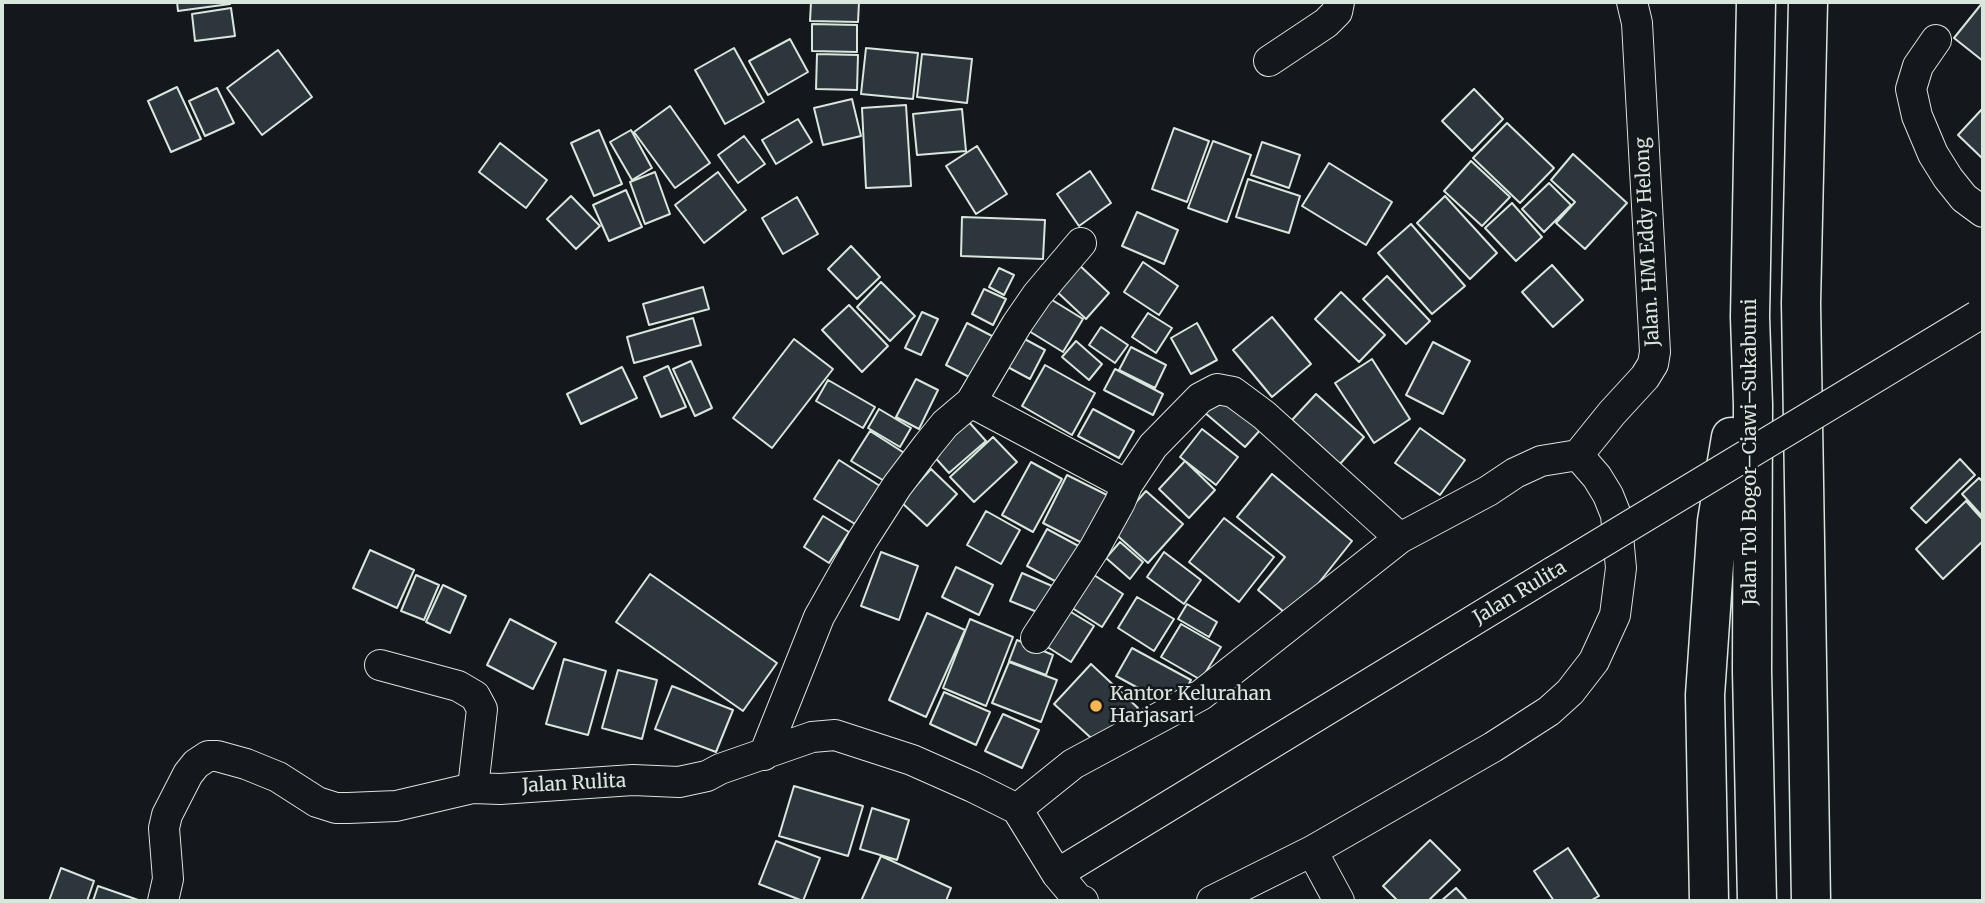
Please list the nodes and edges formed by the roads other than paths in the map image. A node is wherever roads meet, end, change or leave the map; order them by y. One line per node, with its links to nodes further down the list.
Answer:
1 (1339, 2): 6 (street)
2 (1632, 2): 12 (street, Jalan. HM Eddy Helong)
3 (1756, 2): 10 (highway, Jalan Tol Bogor–Ciawi–Sukabumi)
4 (1808, 2): 28 (highway)
5 (1936, 40): 7 (street)
6 (1269, 61)
7 (1983, 212)
8 (1081, 243): 11 (street)
9 (1980, 314): 21 (street, Jalan Rulita, bridge)
10 (1750, 317): 26 (highway); 27 (highway, Jalan Tol Bogor–Ciawi–Sukabumi)
11 (971, 402): 13 (street); 17 (street)
12 (1578, 456): 14 (street); 20 (street)
13 (1127, 485): 14 (street); 15 (street)
14 (1400, 538): 19 (street)
15 (1036, 638)
16 (380, 664): 18 (street)
17 (764, 755): 18 (street, Jalan Rulita); 19 (street, Jalan Rulita)
18 (473, 788): 22 (street, Jalan Rulita)
19 (1017, 809): 21 (street)
20 (1312, 851): 24 (street); 25 (street)
21 (1057, 874): 23 (street)
22 (163, 901)
23 (1083, 901)
24 (1212, 901)
25 (1339, 901)
26 (1709, 901)
27 (1757, 901)
28 (1811, 901)

